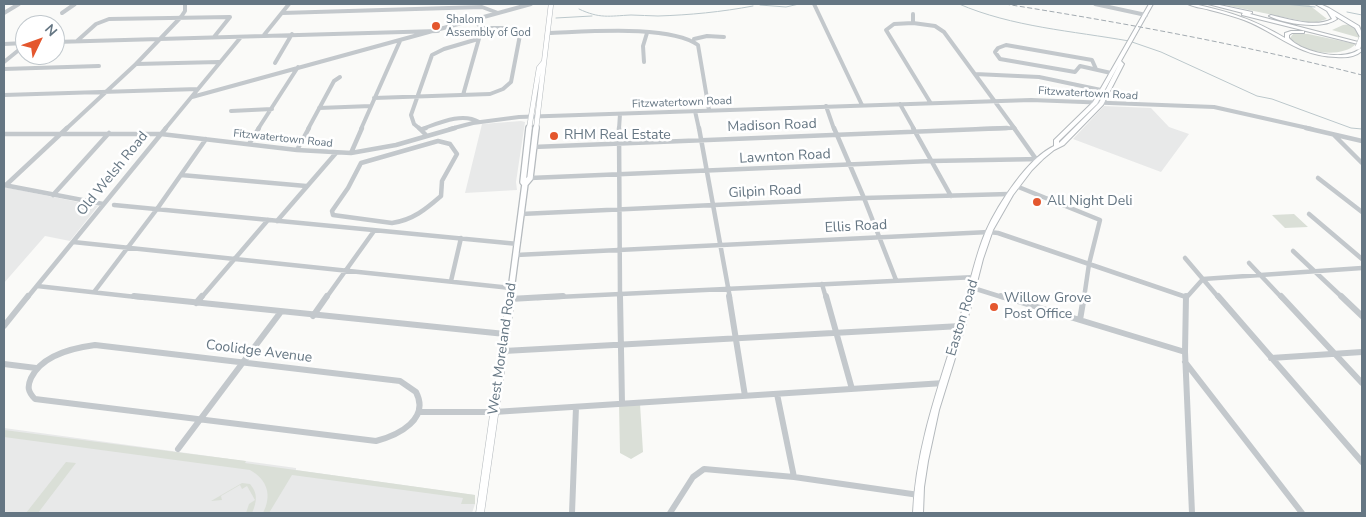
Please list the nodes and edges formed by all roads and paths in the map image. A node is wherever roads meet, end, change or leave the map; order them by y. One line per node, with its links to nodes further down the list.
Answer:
1 (19, 4): 18 (street)
2 (74, 4): 19 (street)
3 (185, 4): 24 (street)
4 (289, 4): 20 (street)
5 (418, 4): 17 (street)
6 (531, 4): 21 (street)
7 (814, 4): 71 (street)
8 (1095, 4): 23 (street)
9 (1152, 4): 23 (highway, Easton Road)
10 (1190, 4): 44 (highway)
11 (1195, 4): 44 (highway)
12 (1210, 4): 16 (highway)
13 (1317, 4): 15 (highway)
14 (551, 6): 30 (main road, West Moreland Road)
15 (1327, 6): 16 (highway); 27 (highway); 39 (highway)
16 (1225, 7): 39 (highway)
17 (416, 9): 20 (street); 21 (street)
18 (5, 12)
19 (62, 13)
20 (282, 13): 33 (street)
21 (498, 13): 25 (street)
22 (913, 14): 26 (street)
23 (1146, 15): 49 (highway, Easton Road)
24 (181, 17): 36 (street); 37 (street); 41 (street)
25 (474, 20): 28 (street); 29 (street)
26 (913, 23): 57 (street); 68 (street)
27 (1362, 26)
28 (482, 28): 38 (street); 63 (street)
29 (438, 31): 32 (street); 42 (street)
30 (547, 33): 31 (street); 80 (main road, West Moreland Road)
31 (646, 33): 40 (street); 48 (street)
32 (292, 34): 33 (street); 50 (street)
33 (264, 35): 34 (street)
34 (240, 36): 36 (street); 47 (street, Old Welsh Road)
35 (724, 36): 40 (street)
36 (214, 37): 37 (street)
37 (159, 38): 41 (street); 51 (street)
38 (478, 38): 63 (street); 65 (street)
39 (1362, 38): 44 (highway, bridge)
40 (694, 39): 76 (street)
41 (77, 41): 43 (street)
42 (400, 41): 53 (street); 66 (street)
43 (65, 42)
44 (1361, 46): 44 (highway)
45 (15, 53): 46 (street)
46 (4, 62)
47 (219, 62): 51 (street); 59 (street, Old Welsh Road)
48 (644, 62)
49 (1120, 62): 56 (highway, Easton Road); 69 (highway, Easton Road)
50 (275, 63)
51 (136, 64): 61 (street)
52 (99, 66): 54 (street)
53 (298, 67): 64 (street); 75 (street)
54 (4, 69)
55 (1096, 69): 55 (street); 56 (street)
56 (1111, 73): 60 (highway, Easton Road)
57 (975, 74): 60 (street); 67 (street)
58 (340, 77): 74 (street)
59 (198, 89): 61 (street); 64 (street, Old Welsh Road)
60 (1101, 90): 69 (highway, Easton Road)
61 (106, 92): 62 (street); 85 (street)
62 (4, 95)
63 (463, 95): 65 (street)
64 (192, 97): 88 (street, Old Welsh Road)
65 (416, 97): 66 (street); 83 (street)
66 (374, 98): 72 (street)
67 (993, 100): 68 (street, Fitzwatertown Road); 69 (street, Fitzwatertown Road); 82 (street)
68 (930, 102): 70 (street, Fitzwatertown Road)
69 (1098, 103): 90 (street, Fitzwatertown Road); 104 (highway, Easton Road)
70 (900, 104): 71 (street, Fitzwatertown Road); 84 (street)
71 (862, 105): 73 (street, Fitzwatertown Road)
72 (371, 106): 74 (street); 102 (street)
73 (826, 106): 76 (street, Fitzwatertown Road); 89 (street)
74 (319, 108): 100 (street)
75 (272, 109): 77 (street); 96 (street)
76 (709, 110): 78 (street, Fitzwatertown Road)
77 (231, 111)
78 (695, 111): 79 (street, Fitzwatertown Road); 94 (street)
79 (620, 114): 80 (street, Fitzwatertown Road); 97 (street)
80 (534, 116): 81 (street, Fitzwatertown Road); 99 (main road, West Moreland Road); 112 (main road, West Moreland Road)
81 (479, 122): 83 (street); 91 (street, Fitzwatertown Road)
82 (1012, 128): 84 (street, Madison Road); 104 (street)
83 (421, 130): 91 (street)
84 (915, 132): 89 (street, Madison Road); 105 (street)
85 (63, 133): 86 (street, Fitzwatertown Road); 87 (street, Fitzwatertown Road); 113 (street)
86 (109, 133): 88 (street, Fitzwatertown Road); 117 (street)
87 (6, 134): 92 (street)
88 (161, 134): 93 (street, Fitzwatertown Road); 120 (street, Old Welsh Road)
89 (836, 135): 94 (street, Madison Road); 107 (street)
90 (1334, 135): 95 (street, Fitzwatertown Road); 106 (street)
91 (428, 136): 98 (street, Fitzwatertown Road)
92 (4, 138)
93 (206, 139): 96 (street, Fitzwatertown Road); 109 (street)
94 (702, 140): 97 (street, Madison Road); 108 (street)
95 (1362, 141)
96 (249, 144): 100 (street, Fitzwatertown Road)
97 (618, 144): 99 (street, Madison Road); 110 (street)
98 (396, 145): 102 (street, Fitzwatertown Road); 103 (street)
99 (533, 147): 112 (main road, West Moreland Road)
100 (297, 150): 101 (street, Fitzwatertown Road)
101 (336, 153): 102 (street, Fitzwatertown Road); 114 (street)
102 (351, 153)
103 (396, 154): 103 (street)
104 (1038, 159): 105 (street, Lawnton Road); 115 (highway, Easton Road)
105 (931, 161): 107 (street, Lawnton Road); 118 (street)
106 (1362, 163)
107 (850, 165): 108 (street, Lawnton Road); 119 (street)
108 (708, 172): 110 (street, Lawnton Road); 122 (street)
109 (181, 175): 114 (street); 123 (street)
110 (618, 175): 112 (street, Lawnton Road); 124 (street)
111 (1318, 178): 125 (street)
112 (527, 181): 126 (main road, West Moreland Road)
113 (5, 185): 117 (street)
114 (306, 186): 129 (street)
115 (1016, 186): 116 (highway, Easton Road); 145 (street)
116 (1009, 194): 118 (street, Gilpin Road); 131 (highway, Easton Road)
117 (53, 195): 120 (street)
118 (951, 196): 119 (street, Gilpin Road)
119 (864, 198): 122 (street, Gilpin Road); 132 (street)
120 (103, 204): 134 (street, Old Welsh Road)
121 (114, 205): 123 (street)
122 (713, 205): 124 (street, Gilpin Road); 136 (street)
123 (157, 209): 128 (street); 137 (street)
124 (619, 210): 126 (street, Gilpin Road); 138 (street)
125 (1362, 212)
126 (522, 214): 135 (main road, West Moreland Road)
127 (1309, 214): 143 (street)
128 (268, 220): 129 (street); 141 (street)
129 (276, 221): 130 (street)
130 (374, 230): 133 (street); 147 (street)
131 (989, 232): 132 (street, Ellis Road); 145 (street, Ellis Road); 150 (highway, Easton Road)
132 (879, 237): 136 (street, Ellis Road); 152 (street)
133 (461, 238): 135 (street); 153 (street)
134 (73, 242): 137 (street); 155 (street, Old Welsh Road)
135 (518, 244): 140 (main road, West Moreland Road)
136 (718, 244): 138 (street, Ellis Road); 156 (street)
137 (127, 248): 141 (street); 159 (street)
138 (619, 250): 140 (street, Ellis Road); 160 (street)
139 (1293, 250): 148 (street)
140 (516, 255): 157 (main road, West Moreland Road)
141 (234, 258): 147 (street); 163 (street)
142 (1185, 258): 151 (street)
143 (1362, 258)
144 (1249, 262): 149 (street)
145 (1089, 264): 161 (street, Ellis Road); 167 (street)
146 (1362, 268): 148 (street)
147 (346, 270): 153 (street); 165 (street)
148 (1316, 272): 149 (street); 166 (street)
149 (1260, 276): 151 (street); 177 (street)
150 (976, 277): 152 (street); 158 (highway, Easton Road)
151 (1203, 279): 161 (street); 178 (street)
152 (896, 280): 154 (street)
153 (451, 281): 157 (street)
154 (822, 284): 156 (street); 170 (street)
155 (37, 286): 159 (street); 168 (street, Old Welsh Road)
156 (728, 287): 160 (street); 172 (street)
157 (511, 288): 162 (main road, West Moreland Road)
158 (973, 288): 167 (street); 169 (highway, Easton Road)
159 (94, 292): 163 (street)
160 (620, 294): 162 (street); 173 (street)
161 (1186, 297): 175 (street)
162 (510, 299): 171 (main road, West Moreland Road)
163 (196, 303): 164 (street)
164 (280, 313): 165 (street); 180 (street)
165 (313, 316): 171 (street)
166 (1362, 316)
167 (1080, 320): 175 (street)
168 (4, 326)
169 (961, 326): 170 (street); 183 (highway, Easton Road)
170 (836, 332): 172 (street); 185 (street)
171 (505, 334): 174 (main road, West Moreland Road)
172 (735, 337): 173 (street); 187 (street)
173 (622, 344): 174 (street); 188 (street)
174 (504, 351): 191 (main road, West Moreland Road)
175 (1185, 352): 179 (street)
176 (1362, 352): 177 (street)
177 (1335, 353): 178 (street); 184 (street)
178 (1271, 358): 194 (street)
179 (1185, 362): 201 (street); 202 (street)
180 (243, 363): 182 (street, Coolidge Avenue); 190 (street, Coolidge Avenue); 192 (street)
181 (4, 364): 182 (street)
182 (36, 368): 192 (street)
183 (944, 383): 185 (street); 196 (highway, Easton Road)
184 (1362, 383)
185 (852, 389): 186 (street)
186 (777, 394): 187 (street); 195 (street)
187 (745, 396): 188 (street)
188 (622, 403): 189 (street)
189 (576, 406): 191 (street); 198 (street)
190 (419, 412): 191 (street); 192 (street)
191 (494, 412): 197 (main road, West Moreland Road)
192 (200, 420): 193 (street)
193 (178, 449)
194 (1362, 462)
195 (794, 478): 196 (street); 199 (street)
196 (919, 495): 200 (highway, Easton Road)
197 (480, 513)
198 (572, 513)
199 (670, 513)
200 (918, 513)
201 (1192, 513)
202 (1302, 513)

